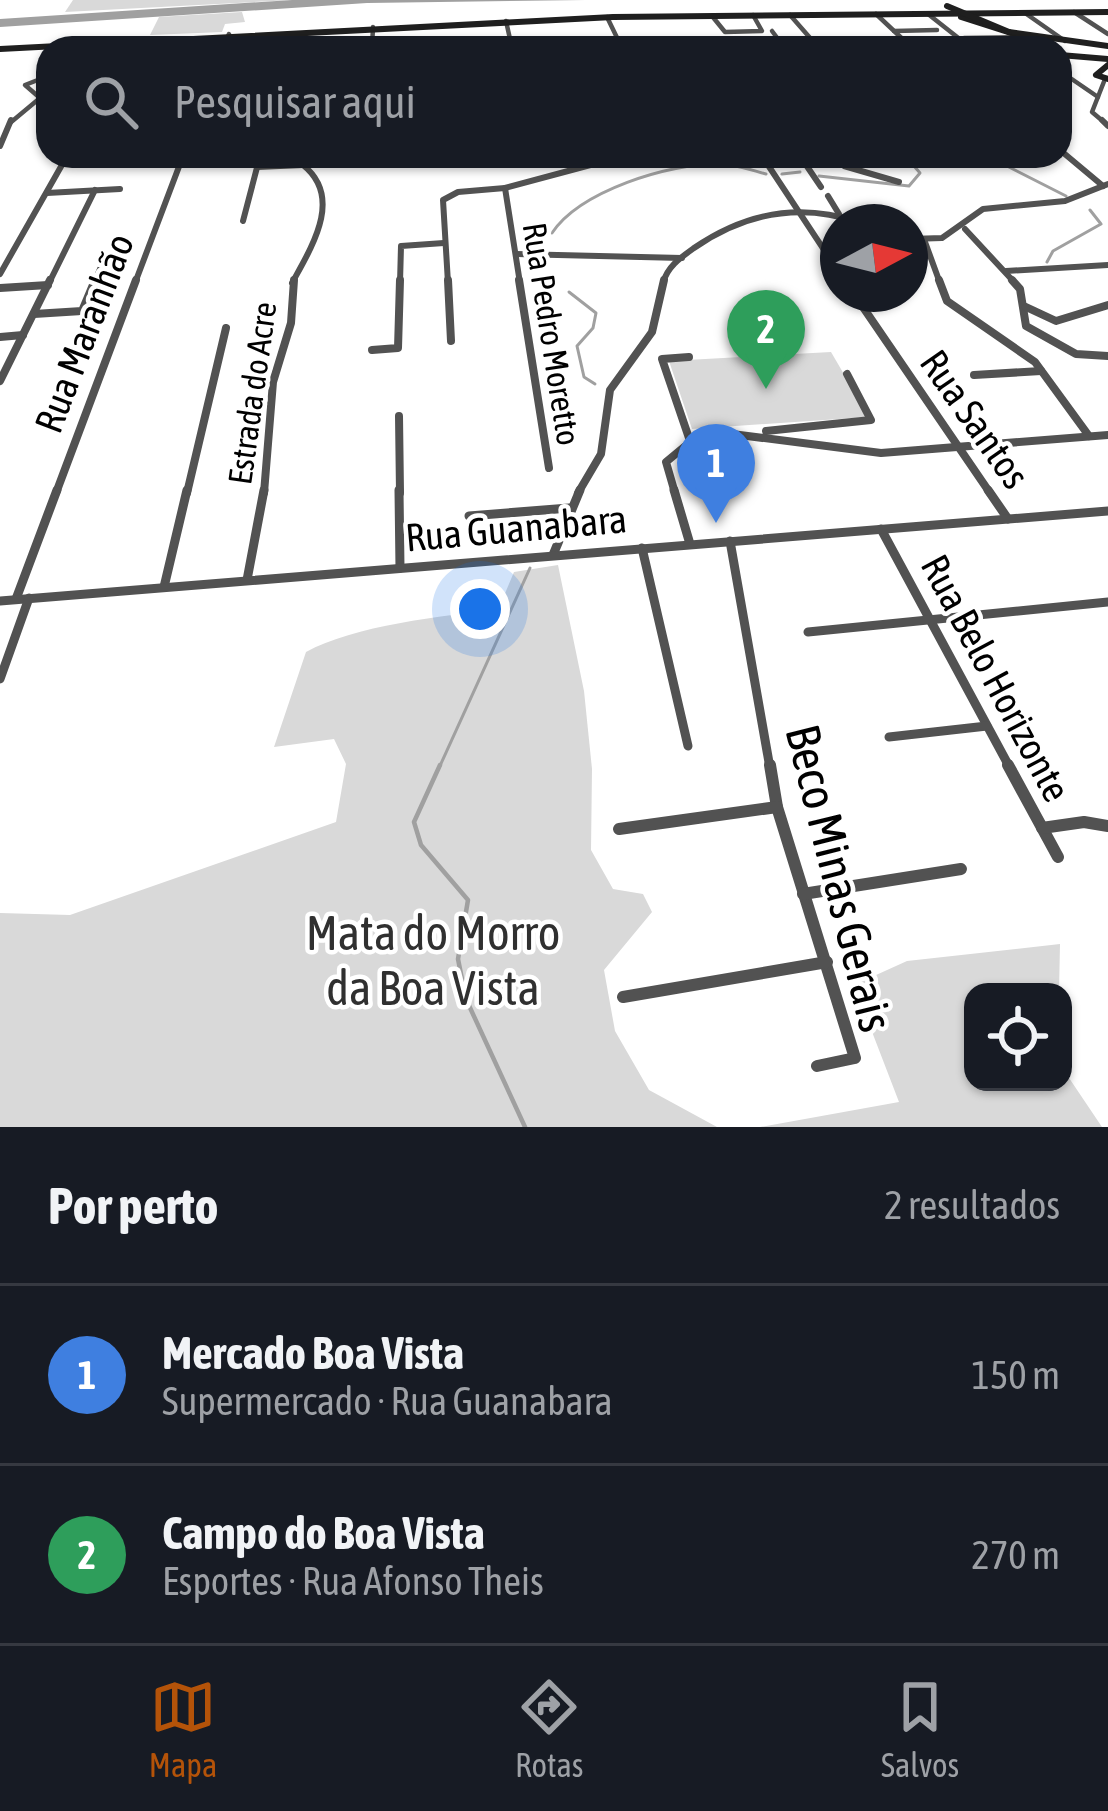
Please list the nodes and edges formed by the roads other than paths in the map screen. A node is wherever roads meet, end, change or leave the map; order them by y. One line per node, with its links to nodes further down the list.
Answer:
1 (712, 5): 10 (street)
2 (943, 6): 7 (main road); 12 (main road); 13 (main road); 20 (main road, bridge)
3 (1074, 12): 4 (main road); 5 (main road); 21 (street)
4 (1024, 13): 13 (main road); 32 (street)
5 (1106, 13)
6 (876, 14): 7 (main road); 9 (main road); 18 (street)
7 (928, 14): 29 (street)
8 (753, 15): 9 (main road); 10 (main road); 10 (street)
9 (790, 15): 27 (street)
10 (715, 16): 11 (main road)
11 (607, 17): 14 (main road); 25 (street)
12 (962, 17): 13 (main road); 13 (main road)
13 (977, 20): 20 (main road); 31 (main road)
14 (506, 22): 15 (main road); 24 (street)
15 (373, 27): 19 (main road); 23 (street)
16 (937, 30): 18 (street)
17 (772, 31): 26 (street)
18 (894, 31): 28 (street)
19 (229, 34): 22 (main road)
20 (1008, 34): 30 (street); 31 (main road)
21 (1108, 34)
22 (190, 36)
23 (373, 36)
24 (509, 36)
25 (616, 36)
26 (776, 36)
27 (809, 36)
28 (899, 36)
29 (957, 36)
30 (1000, 36)
31 (1027, 36)
32 (1057, 36)
33 (1072, 43): 34 (main road)
34 (1108, 46)
35 (36, 48): 36 (main road)
36 (2, 51)
37 (1072, 57): 38 (main road)
38 (1108, 62): 40 (main road)
39 (1072, 79): 41 (street)
40 (1107, 79): 41 (street)
41 (1098, 97): 43 (street)
42 (36, 101): 44 (street)
43 (1108, 126)
44 (0, 146)
45 (1072, 159): 55 (street)
46 (61, 168): 60 (street)
47 (178, 168): 114 (street, Rua Maranhão)
48 (257, 168): 65 (street)
49 (311, 168): 111 (street, Estrada do Acre)
50 (582, 168): 57 (street, Rua Pedro Moretto)
51 (770, 168): 63 (street)
52 (808, 168): 56 (street)
53 (851, 168): 54 (street)
54 (899, 182)
55 (1106, 185): 66 (street)
56 (821, 187)
57 (505, 188): 68 (street); 71 (street, Rua Pedro Moretto)
58 (119, 189): 59 (street)
59 (95, 190): 60 (street); 77 (street)
60 (46, 193): 76 (street)
61 (828, 196): 62 (street)
62 (832, 204)
63 (797, 210): 64 (street); 69 (street); 73 (street)
64 (820, 212)
65 (243, 221)
66 (965, 229): 67 (street); 75 (street)
67 (928, 241)
68 (444, 243): 86 (street); 87 (street)
69 (820, 244)
70 (928, 250): 90 (street)
71 (516, 254): 73 (street); 100 (street, Rua Pedro Moretto)
72 (106, 255): 82 (street)
73 (682, 258): 101 (street)
74 (1108, 265): 75 (street)
75 (1004, 271): 80 (street)
76 (0, 274)
77 (48, 285): 78 (street); 82 (street)
78 (0, 288)
79 (1108, 304): 80 (street)
80 (1025, 307): 88 (street)
81 (866, 312): 99 (street, Rua Santos)
82 (34, 314): 84 (street)
83 (226, 328): 112 (street)
84 (23, 335): 85 (street); 93 (street)
85 (0, 337)
86 (451, 341)
87 (372, 350)
88 (1108, 356)
89 (689, 357): 98 (street)
90 (1041, 371): 92 (street); 97 (street)
91 (847, 374): 95 (street)
92 (974, 376)
93 (0, 381)
94 (399, 416): 110 (street)
95 (743, 433): 98 (street); 99 (street)
96 (1108, 435): 97 (street)
97 (1089, 436): 99 (street)
98 (690, 441): 107 (street)
99 (957, 447): 104 (street, Rua Santos)
100 (549, 468)
101 (569, 508): 103 (street); 109 (street)
102 (1108, 511): 104 (street, Rua Guanabara)
103 (469, 516)
104 (1008, 519): 105 (street, Rua Guanabara)
105 (881, 529): 106 (street, Rua Guanabara); 117 (street, Rua Belo Horizonte)
106 (730, 541): 107 (street, Rua Guanabara); 123 (street, Beco Minas Gerais)
107 (690, 544): 108 (street, Rua Guanabara)
108 (642, 548): 109 (street, Rua Guanabara); 122 (street)
109 (553, 555): 110 (street, Rua Guanabara)
110 (400, 568): 111 (street, Rua Guanabara)
111 (247, 580): 112 (street, Rua Guanabara)
112 (164, 587): 113 (street, Rua Guanabara)
113 (29, 598): 114 (street, Rua Guanabara); 119 (street)
114 (16, 599): 115 (street, Rua Guanabara)
115 (0, 601)
116 (1108, 602): 117 (street)
117 (930, 620): 118 (street); 120 (street, Rua Belo Horizonte)
118 (808, 632)
119 (0, 679)
120 (987, 726): 121 (street); 125 (street, Rua Belo Horizonte)
121 (889, 737)
122 (688, 746)
123 (777, 807): 126 (street); 129 (street, Beco Minas Gerais)
124 (1108, 826): 125 (street)
125 (1042, 828): 127 (street, Rua Belo Horizonte)
126 (619, 829)
127 (1058, 857)
128 (961, 869): 129 (street)
129 (803, 894): 130 (street, Beco Minas Gerais)
130 (826, 962): 131 (street); 132 (street, Beco Minas Gerais)
131 (623, 997)
132 (817, 1066)

